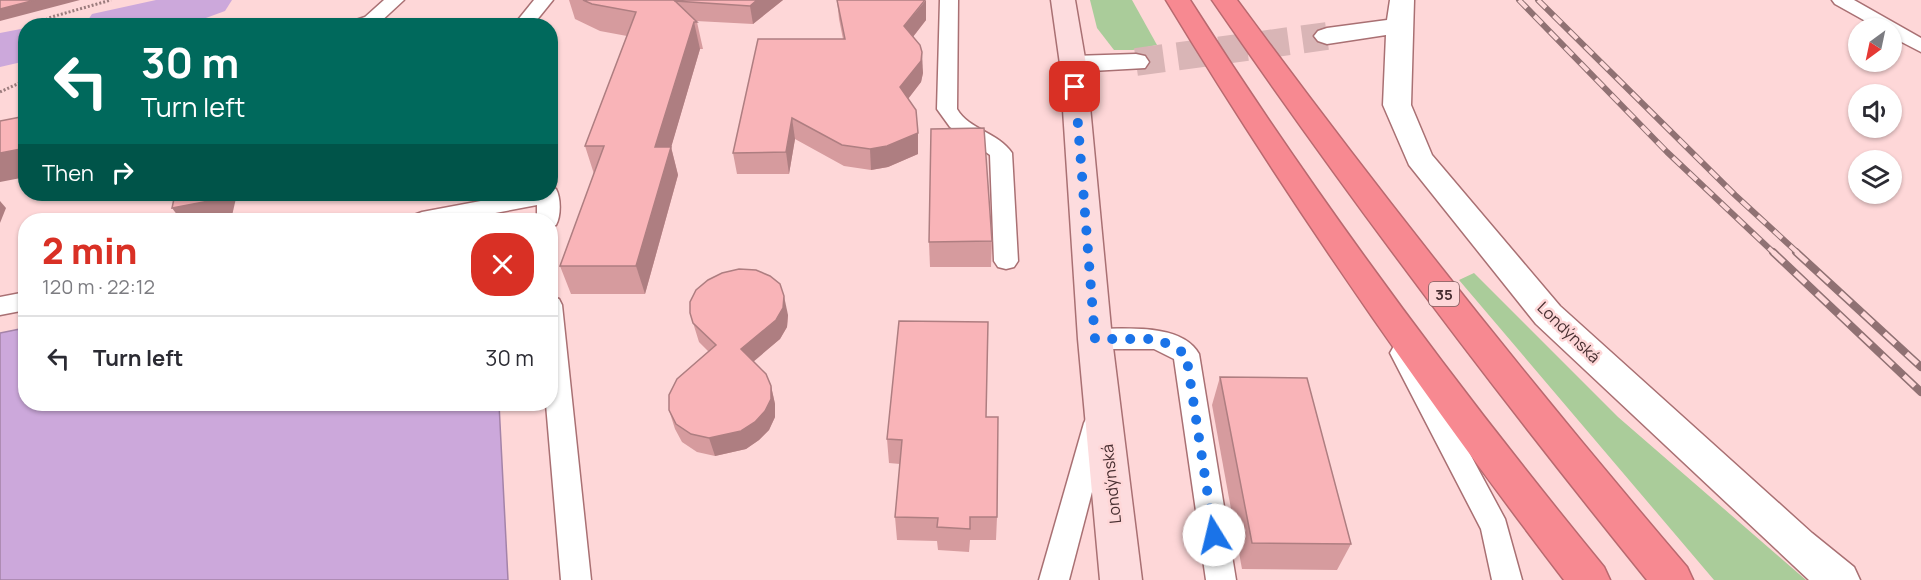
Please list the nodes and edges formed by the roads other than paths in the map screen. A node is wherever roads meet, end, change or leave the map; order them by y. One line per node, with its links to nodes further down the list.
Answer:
1 (395, 0): 9 (lane)
2 (544, 0): 10 (lane)
3 (949, 0): 19 (lane)
4 (1063, 0): 16 (street, Londýnská)
5 (1178, 0): 20 (highway)
6 (1224, 0): 32 (highway, 35)
7 (1841, 0): 11 (lane)
8 (1401, 13): 13 (street, Londýnská); 33 (street, Londýnská)
9 (374, 18)
10 (529, 18)
11 (1872, 18)
12 (1902, 35): 14 (lane)
13 (1327, 36)
14 (1921, 46)
15 (1136, 62): 16 (street)
16 (1073, 64): 23 (street, Londýnská)
17 (514, 201): 18 (lane)
18 (456, 213)
19 (1006, 261)
20 (1372, 295): 30 (lane); 31 (highway)
21 (18, 303): 22 (lane)
22 (0, 306)
23 (1095, 339): 25 (street, Londýnská); 29 (lane)
24 (558, 390): 26 (lane)
25 (1102, 405): 27 (lane); 28 (street, Londýnská)
26 (576, 580)
27 (1054, 580)
28 (1121, 580)
29 (1221, 580)
30 (1507, 580)
31 (1589, 580)
32 (1672, 580)
33 (1839, 580)

